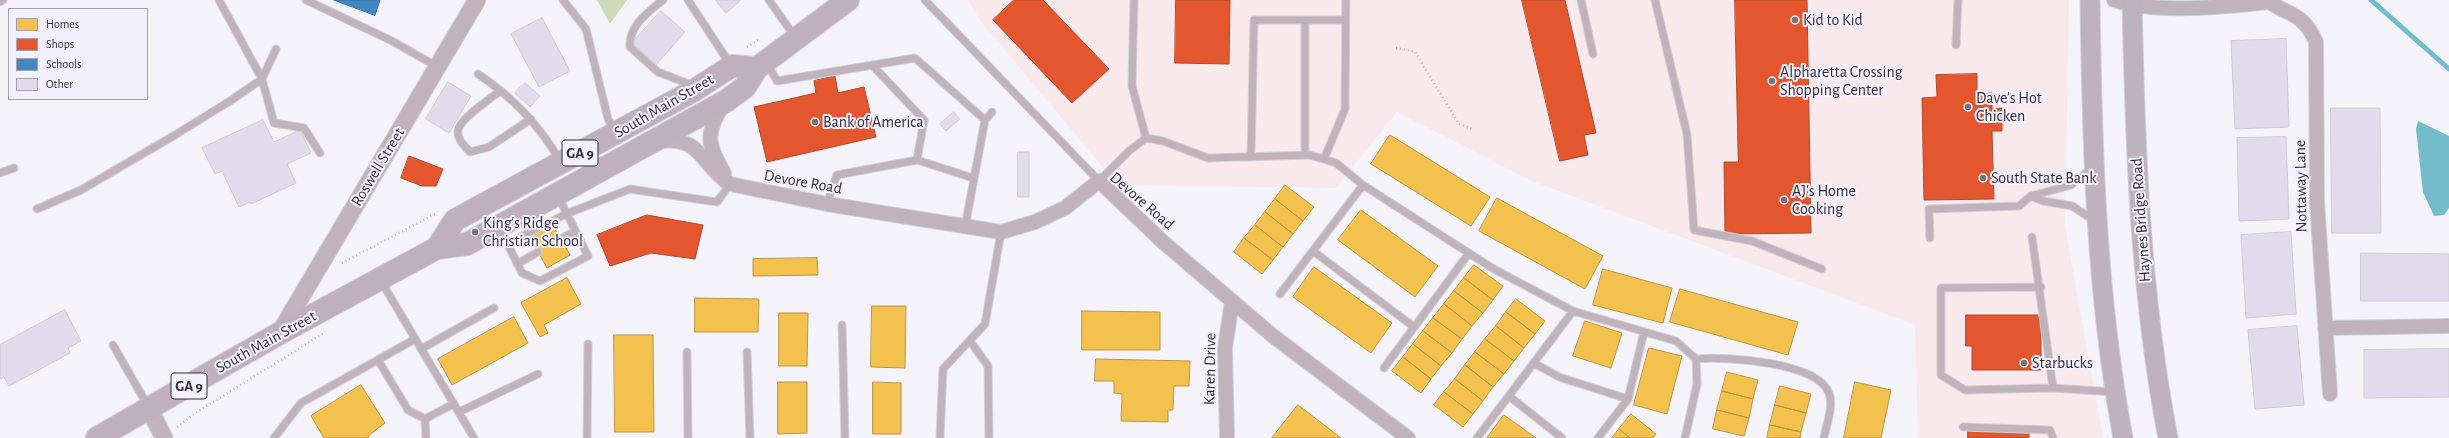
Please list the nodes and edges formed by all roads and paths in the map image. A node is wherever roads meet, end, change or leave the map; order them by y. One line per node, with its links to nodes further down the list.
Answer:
1 (3, 0): 19 (lane)
2 (219, 0): 34 (lane)
3 (306, 0): 31 (lane)
4 (477, 0): 31 (street, Roswell Street)
5 (563, 0): 42 (lane)
6 (663, 0): 36 (lane)
7 (688, 0): 32 (lane)
8 (769, 0): 24 (lane)
9 (848, 0): 24 (highway, South Main Street / GA 9)
10 (925, 0): 55 (lane)
11 (1134, 0): 43 (lane)
12 (1346, 0): 23 (lane)
13 (1581, 0): 28 (lane)
14 (1655, 0): 76 (lane)
15 (1958, 0): 25 (lane)
16 (2090, 0): 51 (main road)
17 (2114, 0): 20 (street, Nottaway Lane)
18 (2267, 1): 21 (street, Nottaway Lane); 86 (street, Nottaway Lane)
19 (0, 2)
20 (2132, 3): 21 (street, Nottaway Lane); 131 (main road, Haynes Bridge Road)
21 (2213, 3)
22 (1305, 20): 23 (lane); 46 (lane); 47 (lane)
23 (1346, 20): 48 (lane)
24 (796, 39): 29 (highway, South Main Street / GA 9)
25 (1956, 45)
26 (1396, 48): 41 (path)
27 (276, 49): 34 (lane)
28 (1593, 54)
29 (762, 65): 30 (lane); 32 (highway, South Main Street); 37 (highway, South Main Street / GA 9)
30 (872, 65): 40 (lane); 49 (lane)
31 (438, 66): 88 (street, Roswell Street)
32 (732, 66): 36 (highway, South Main Street / GA 9)
33 (478, 74): 35 (lane)
34 (262, 79): 45 (lane); 61 (lane)
35 (500, 91): 39 (lane); 39 (lane)
36 (693, 91): 42 (highway, South Main Street / GA 9)
37 (726, 101): 44 (highway, South Main Street / GA 9); 56 (street)
38 (992, 112): 40 (lane)
39 (531, 119): 50 (lane)
40 (985, 120): 54 (lane)
41 (1472, 129)
42 (616, 134): 50 (highway, South Main Street / GA 9)
43 (1146, 138): 47 (lane); 55 (lane)
44 (654, 141): 56 (street, Devore Road); 58 (highway, South Main Street / GA 9)
45 (320, 153)
46 (1305, 155): 47 (lane); 48 (lane)
47 (1251, 158)
48 (1324, 159): 57 (lane)
49 (917, 160): 54 (lane); 60 (lane)
50 (561, 163): 71 (highway, South Main Street / GA 9)
51 (2093, 166): 59 (lane); 63 (main road)
52 (14, 168): 53 (lane)
53 (0, 173)
54 (973, 178): 64 (lane)
55 (1098, 181): 66 (street, Devore Road); 80 (street, Devore Road)
56 (730, 184): 60 (street, Devore Road); 62 (lane)
57 (1362, 185): 72 (lane); 74 (lane)
58 (558, 194): 62 (lane); 67 (highway, South Main Street / GA 9)
59 (2031, 196): 63 (lane); 69 (lane)
60 (827, 204): 64 (street, Devore Road)
61 (37, 209)
62 (566, 214): 65 (lane); 67 (lane)
63 (2096, 221): 102 (main road)
64 (964, 228): 66 (street, Devore Road)
65 (575, 231): 70 (lane); 75 (lane)
66 (1001, 232): 90 (lane)
67 (502, 235): 71 (highway, South Main Street / GA 9); 75 (lane)
68 (2032, 237): 78 (lane)
69 (1930, 238)
70 (561, 239)
71 (437, 248): 77 (highway, South Main Street / GA 9)
72 (1313, 251): 79 (lane); 85 (lane)
73 (538, 252): 75 (lane)
74 (1469, 253): 82 (lane); 85 (lane)
75 (517, 264)
76 (1822, 269)
77 (380, 279): 88 (highway, South Main Street / GA 9); 89 (lane)
78 (2041, 287): 101 (lane); 101 (lane)
79 (1280, 294)
80 (1232, 302): 122 (street, Karen Drive); 123 (street, Devore Road)
81 (494, 308): 93 (lane)
82 (1573, 311): 87 (lane); 98 (lane)
83 (842, 325): 119 (lane)
84 (2449, 326): 86 (street)
85 (1414, 327): 99 (lane)
86 (2325, 328): 103 (street, Nottaway Lane)
87 (1644, 332): 96 (lane); 105 (lane)
88 (279, 334): 107 (highway, South Main Street / GA 9)
89 (415, 339): 93 (lane); 97 (lane)
90 (970, 341): 120 (lane); 121 (lane)
91 (588, 344): 116 (lane)
92 (113, 345): 107 (lane)
93 (421, 349): 106 (lane)
94 (687, 352): 117 (lane)
95 (747, 352): 118 (lane)
96 (1696, 359): 127 (lane); 128 (lane)
97 (378, 360): 109 (lane); 113 (lane)
98 (1534, 363): 104 (lane); 105 (lane)
99 (1384, 368)
100 (538, 374): 108 (lane)
101 (2053, 388): 102 (lane)
102 (2115, 392): 130 (main road)
103 (2330, 394)
104 (1509, 396): 124 (lane); 125 (lane)
105 (1628, 399): 126 (lane)
106 (454, 404): 108 (lane); 109 (lane)
107 (149, 408): 111 (highway, South Main Street / GA 9); 112 (street)
108 (459, 412): 115 (lane)
109 (424, 419): 114 (lane)
110 (1963, 427): 129 (lane)
111 (97, 438)
112 (164, 438)
113 (274, 438)
114 (426, 438)
115 (474, 438)
116 (587, 438)
117 (688, 438)
118 (750, 438)
119 (845, 438)
120 (940, 438)
121 (989, 438)
122 (1227, 438)
123 (1408, 438)
124 (1477, 438)
125 (1562, 438)
126 (1598, 438)
127 (1684, 438)
128 (1824, 438)
129 (2053, 438)
130 (2123, 438)
131 (2168, 438)

